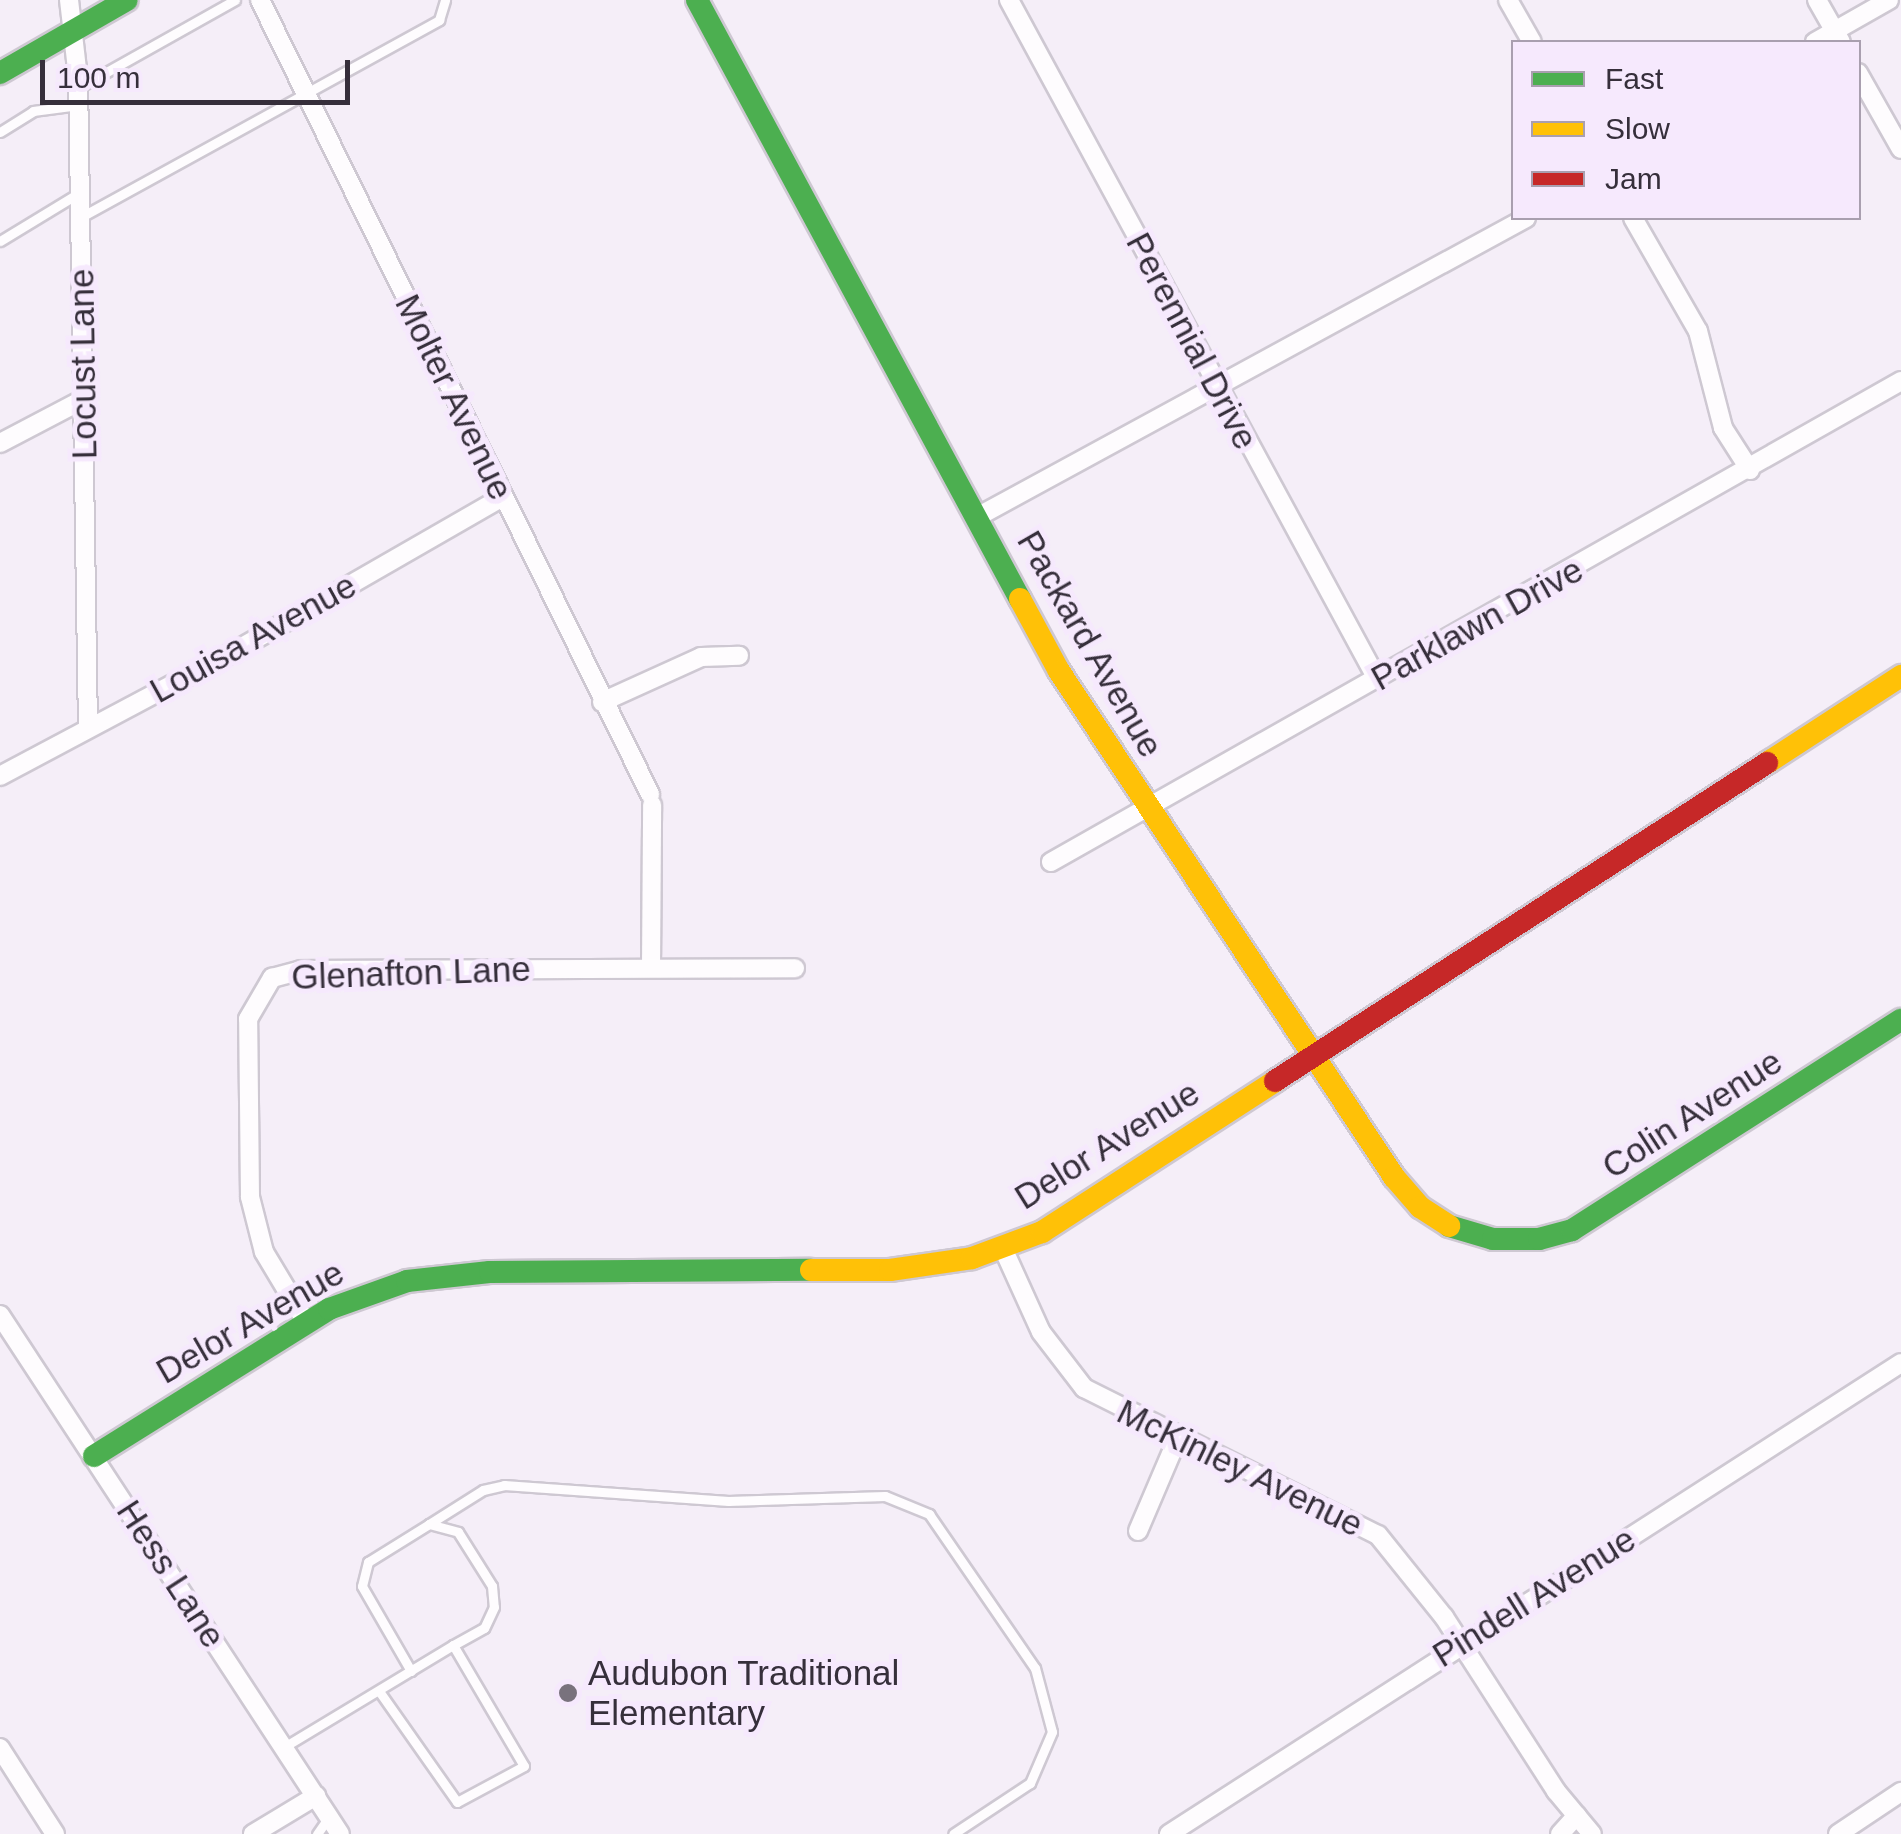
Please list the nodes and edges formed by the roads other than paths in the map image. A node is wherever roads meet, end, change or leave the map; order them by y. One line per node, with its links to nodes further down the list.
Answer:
1 (70, 0): 11 (street, Locust Lane)
2 (128, 0): 11 (street)
3 (235, 0): 17 (lane)
4 (260, 0): 16 (street, Molter Avenue)
5 (445, 0): 16 (lane)
6 (698, 0): 31 (street, Packard Avenue)
7 (1009, 0): 26 (street, Perennial Drive)
8 (1508, 0): 13 (street)
9 (1817, 0): 12 (street)
10 (1889, 0): 12 (street)
11 (73, 31): 14 (street); 17 (street, Locust Lane)
12 (1838, 37)
13 (1531, 40)
14 (0, 72)
15 (1861, 78): 19 (street)
16 (304, 95): 21 (lane); 30 (street, Molter Avenue)
17 (79, 96): 18 (lane); 20 (street, Locust Lane)
18 (0, 132)
19 (1901, 149)
20 (81, 192): 21 (street, Locust Lane); 24 (lane)
21 (81, 217): 27 (street, Locust Lane)
22 (1522, 220): 26 (street)
23 (1634, 220): 29 (street)
24 (0, 241)
25 (1901, 381): 29 (street, Parklawn Drive)
26 (1216, 388): 31 (street); 34 (street, Perennial Drive)
27 (84, 398): 28 (street); 36 (street, Locust Lane)
28 (0, 444)
29 (1750, 470): 34 (street, Parklawn Drive)
30 (503, 497): 35 (street, Molter Avenue); 36 (street, Louisa Avenue)
31 (977, 517): 38 (street, Packard Avenue)
32 (738, 656): 35 (street)
33 (1901, 676): 43 (street, Delor Avenue)
34 (1377, 680): 38 (street, Parklawn Drive)
35 (602, 702): 40 (street, Molter Avenue)
36 (88, 728): 37 (street, Louisa Avenue)
37 (0, 776)
38 (1149, 807): 39 (street, Parklawn Drive); 43 (street, Packard Avenue)
39 (1052, 862)
40 (651, 968): 41 (street, Glenafton Lane); 47 (street, Glenafton Lane)
41 (794, 968)
42 (1901, 1020): 44 (street, Colin Avenue)
43 (1317, 1054): 44 (street, Packard Avenue); 45 (street, Delor Avenue)
44 (1512, 1241)
45 (1002, 1246): 47 (street, Delor Avenue); 49 (street, McKinley Avenue)
46 (0, 1315): 50 (street, Hess Lane)
47 (306, 1322): 50 (street, Delor Avenue)
48 (1901, 1362): 53 (street, Pindell Avenue)
49 (1178, 1437): 52 (street); 53 (street, McKinley Avenue)
50 (94, 1456): 57 (street, Hess Lane)
51 (429, 1524): 54 (lane); 55 (lane); 67 (lane)
52 (1138, 1531)
53 (1461, 1643): 61 (street, McKinley Avenue); 68 (street, Pindell Avenue)
54 (453, 1646): 55 (lane); 56 (lane)
55 (411, 1671): 56 (lane)
56 (379, 1691): 57 (lane)
57 (284, 1747): 60 (street, Hess Lane)
58 (0, 1748): 63 (street)
59 (1901, 1792): 71 (street)
60 (316, 1796): 62 (street, Hess Lane); 64 (street)
61 (1577, 1814): 69 (street); 70 (street, McKinley Avenue)
62 (329, 1817): 65 (lane); 66 (street, Hess Lane)
63 (55, 1834)
64 (253, 1834)
65 (317, 1834)
66 (340, 1834)
67 (953, 1834)
68 (1170, 1834)
69 (1560, 1834)
70 (1592, 1834)
71 (1838, 1834)

